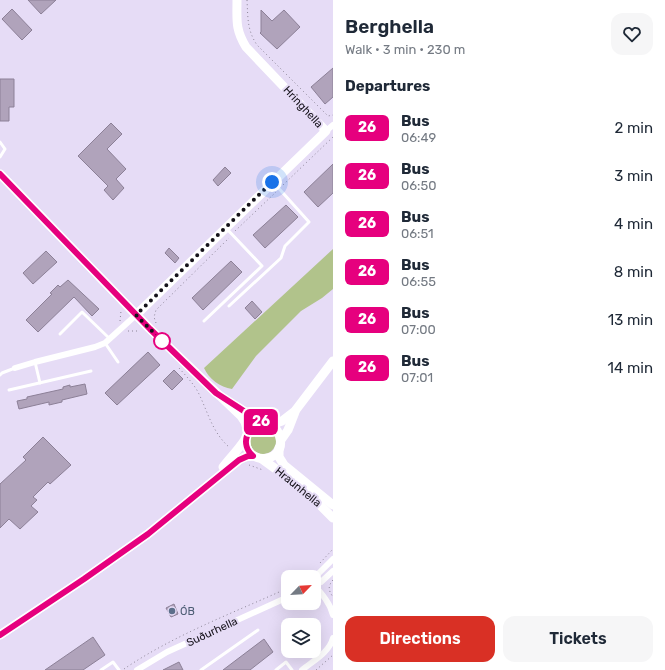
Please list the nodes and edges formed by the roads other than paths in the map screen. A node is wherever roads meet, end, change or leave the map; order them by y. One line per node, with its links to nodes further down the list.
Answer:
1 (237, 0): 3 (street, Hringhella)
2 (333, 124): 3 (street)
3 (326, 131): 7 (street, Hringhella)
4 (0, 142): 5 (lane)
5 (0, 157)
6 (0, 174): 10 (street)
7 (276, 186): 8 (street, Hringhella); 9 (lane)
8 (229, 231): 10 (street, Hringhella); 11 (lane)
9 (229, 306)
10 (136, 315): 13 (street); 22 (street)
11 (204, 321)
12 (60, 334): 13 (lane)
13 (108, 341): 15 (street); 16 (lane)
14 (333, 361): 23 (street)
15 (35, 362): 17 (street); 20 (lane)
16 (118, 362)
17 (15, 368): 19 (lane)
18 (91, 371): 20 (lane)
19 (0, 375)
20 (40, 383): 21 (lane)
21 (9, 390)
22 (216, 393): 24 (street); 25 (street)
23 (295, 411): 24 (street); 26 (street)
24 (267, 424): 25 (street); 26 (street)
25 (247, 436): 27 (street); 28 (street)
26 (280, 444): 28 (street); 29 (street, Hraunhella)
27 (237, 456): 28 (street); 39 (street)
28 (258, 458): 30 (street, Hraunhella)
29 (333, 506)
30 (333, 518)
31 (333, 559): 33 (street)
32 (333, 570): 34 (street)
33 (321, 571)
34 (321, 582)
35 (321, 593): 37 (street)
36 (281, 600): 43 (street, Suðurhella)
37 (333, 616)
38 (258, 630): 44 (lane)
39 (0, 635)
40 (333, 638): 47 (street)
41 (101, 670): 42 (lane)
42 (119, 670)
43 (137, 670)
44 (201, 670)
45 (276, 670): 46 (lane)
46 (292, 670)
47 (302, 670)

